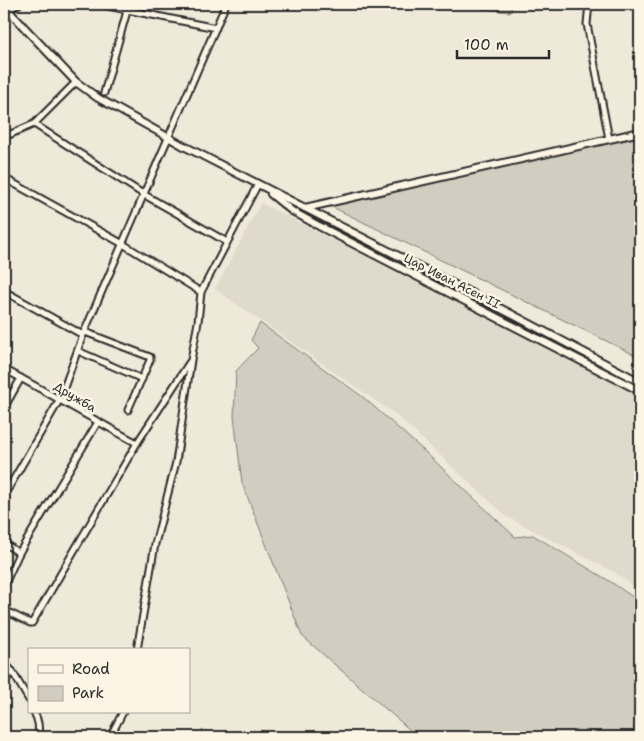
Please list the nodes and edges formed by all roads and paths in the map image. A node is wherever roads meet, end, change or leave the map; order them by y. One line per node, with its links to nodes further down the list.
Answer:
1 (19, 4): 6 (street)
2 (98, 4): 7 (street)
3 (129, 4): 7 (street)
4 (226, 4): 8 (street)
5 (589, 4): 15 (street)
6 (5, 10): 9 (street, Цар Иван Асен II)
7 (127, 10): 8 (street); 10 (street)
8 (216, 28): 14 (street)
9 (76, 82): 11 (street); 14 (street, Цар Иван Асен II)
10 (104, 93)
11 (34, 124): 13 (street); 18 (street)
12 (640, 132): 15 (street)
13 (4, 138)
14 (169, 138): 17 (street, Цар Иван Асен II); 18 (street)
15 (609, 139): 19 (street)
16 (4, 178): 22 (street)
17 (258, 184): 19 (street, Цар Иван Асен II); 20 (street, Цар Иван Асен II); 21 (street)
18 (143, 194): 21 (street); 22 (street)
19 (305, 208): 20 (street); 31 (street, Цар Иван Асен II)
20 (292, 211): 32 (street, Цар Иван Асен II)
21 (227, 242): 24 (street)
22 (123, 244): 24 (street); 25 (street)
23 (4, 291): 25 (street)
24 (201, 292): 27 (street)
25 (84, 334): 26 (street); 30 (street)
26 (78, 351): 30 (street); 33 (street)
27 (191, 360): 37 (street); 43 (street)
28 (4, 368): 29 (street, Дружба)
29 (21, 378): 33 (street, Дружба); 34 (street)
30 (142, 379): 35 (street)
31 (640, 382)
32 (640, 391)
33 (60, 399): 36 (street, Дружба); 38 (street)
34 (4, 408)
35 (128, 410)
36 (98, 422): 37 (street, Дружба); 40 (street)
37 (137, 443): 42 (street)
38 (4, 496)
39 (4, 543): 40 (street)
40 (19, 553): 41 (street)
41 (4, 586)
42 (4, 610)
43 (137, 648)
44 (4, 664): 45 (street)
45 (12, 671): 46 (street); 47 (street)
46 (4, 683)
47 (28, 698)
48 (35, 714): 50 (street)
49 (122, 714): 51 (street)
50 (38, 737)
51 (110, 737)

